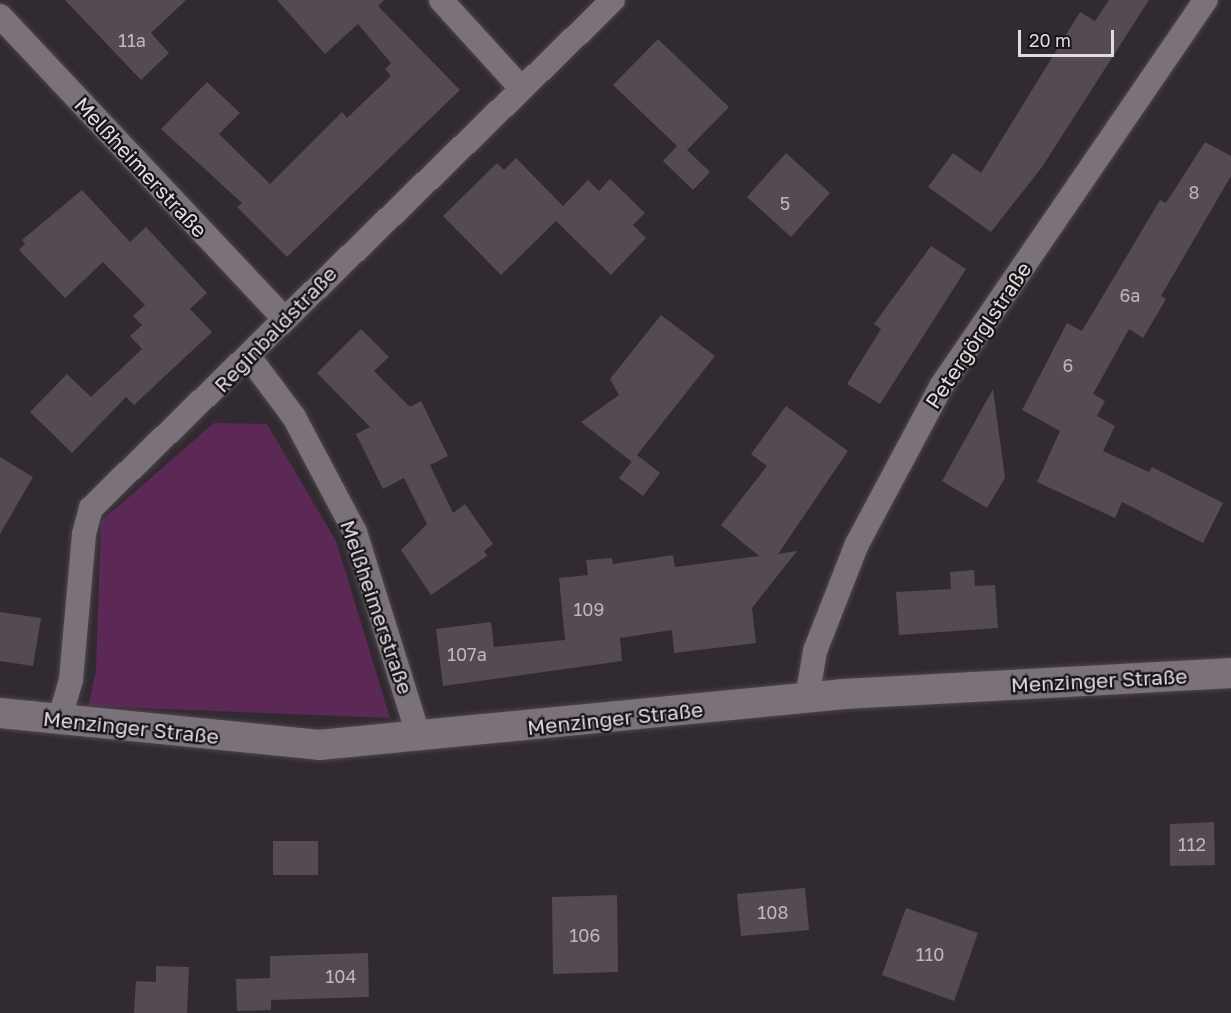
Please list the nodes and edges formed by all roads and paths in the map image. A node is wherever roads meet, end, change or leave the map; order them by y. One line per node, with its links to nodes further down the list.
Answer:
1 (441, 0): 5 (street)
2 (613, 0): 5 (street, Reginbaldstraße)
3 (1206, 0): 9 (street, Petergörglstraße)
4 (0, 16): 6 (street, Melßheimerstraße)
5 (522, 89): 6 (street, Reginbaldstraße)
6 (284, 317): 7 (street, Reginbaldstraße)
7 (250, 358): 11 (street, Reginbaldstraße); 12 (street, Melßheimerstraße)
8 (1231, 673): 9 (street, Menzinger Straße)
9 (807, 698): 12 (street, Menzinger Straße)
10 (0, 713): 11 (street, Menzinger Straße)
11 (59, 721): 12 (street, Menzinger Straße)
12 (419, 738)

